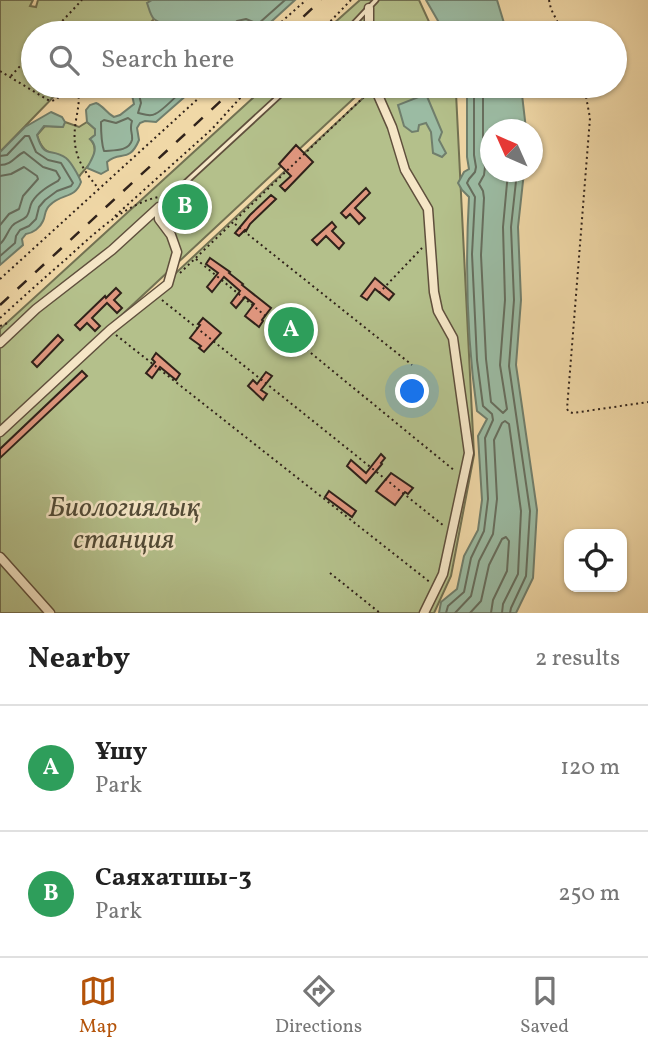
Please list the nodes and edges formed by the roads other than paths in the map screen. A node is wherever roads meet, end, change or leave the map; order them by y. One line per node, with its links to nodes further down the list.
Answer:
1 (376, 0): 2 (lane)
2 (369, 8): 3 (lane); 4 (street)
3 (357, 21)
4 (369, 21)
5 (277, 98): 7 (lane)
6 (379, 98): 12 (street)
7 (159, 207): 8 (street); 9 (street)
8 (0, 343)
9 (0, 432)
10 (0, 557): 11 (street)
11 (50, 613)
12 (424, 613)

